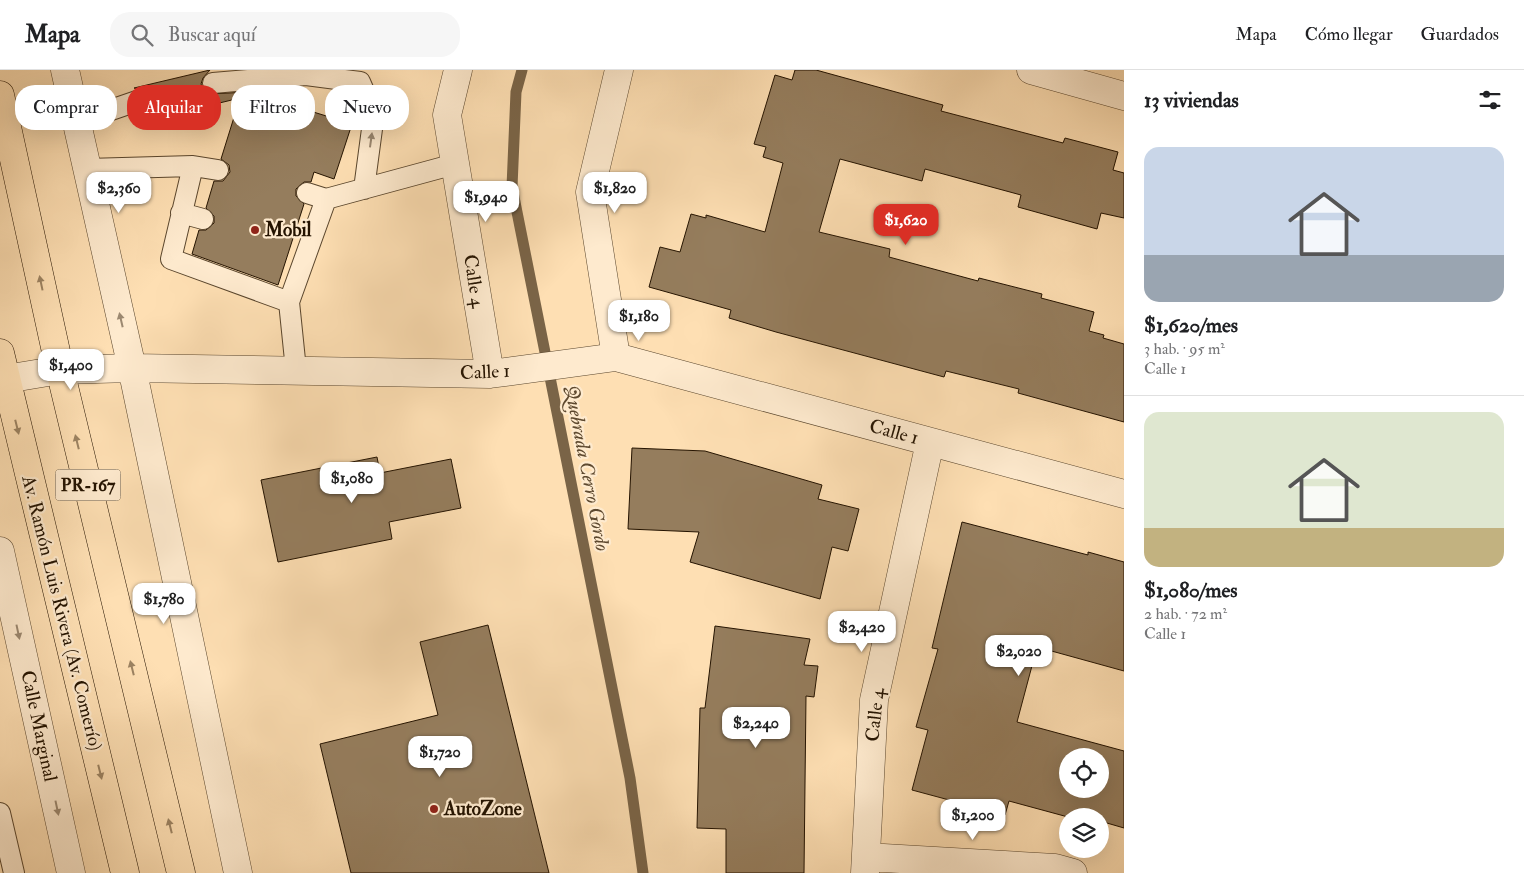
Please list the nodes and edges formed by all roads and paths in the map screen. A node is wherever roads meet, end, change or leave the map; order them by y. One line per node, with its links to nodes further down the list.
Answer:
1 (65, 70): 6 (street)
2 (458, 70): 10 (street, Calle 4)
3 (618, 70): 19 (street)
4 (1031, 70): 8 (street)
5 (213, 83): 14 (lane, one-way to 5)
6 (68, 85)
7 (0, 95): 21 (main road, PR-167, one-way to 7)
8 (1124, 96)
9 (78, 130): 12 (street)
10 (455, 164): 14 (lane); 23 (street, Calle 4)
11 (193, 166): 12 (lane); 13 (lane); 15 (lane)
12 (87, 170): 20 (street, one-way to 12)
13 (218, 170)
14 (364, 189): 17 (lane)
15 (181, 213): 16 (lane); 17 (lane)
16 (203, 219)
17 (289, 302): 22 (lane)
18 (0, 353): 24 (main road, Av. Ramón Luis Rivera (Av. Comerío) / PR-167)
19 (616, 357): 23 (street, Calle 1); 25 (street, Calle 1)
20 (132, 368): 21 (street, Calle 1); 22 (street, Calle 1); 34 (street)
21 (60, 370): 24 (street, Calle 1); 33 (main road, PR-167, one-way to 21)
22 (296, 370): 23 (street, Calle 1)
23 (490, 374)
24 (3, 380): 32 (main road, Av. Ramón Luis Rivera (Av. Comerío) / PR-167, one-way to 32)
25 (930, 442): 26 (street, Calle 1); 29 (street, Calle 4)
26 (1124, 494)
27 (0, 550): 31 (street, Calle Marginal, one-way to 31)
28 (0, 813): 30 (lane)
29 (865, 865): 35 (street)
30 (14, 873)
31 (70, 873)
32 (125, 873)
33 (182, 873)
34 (238, 873)
35 (1073, 873)

